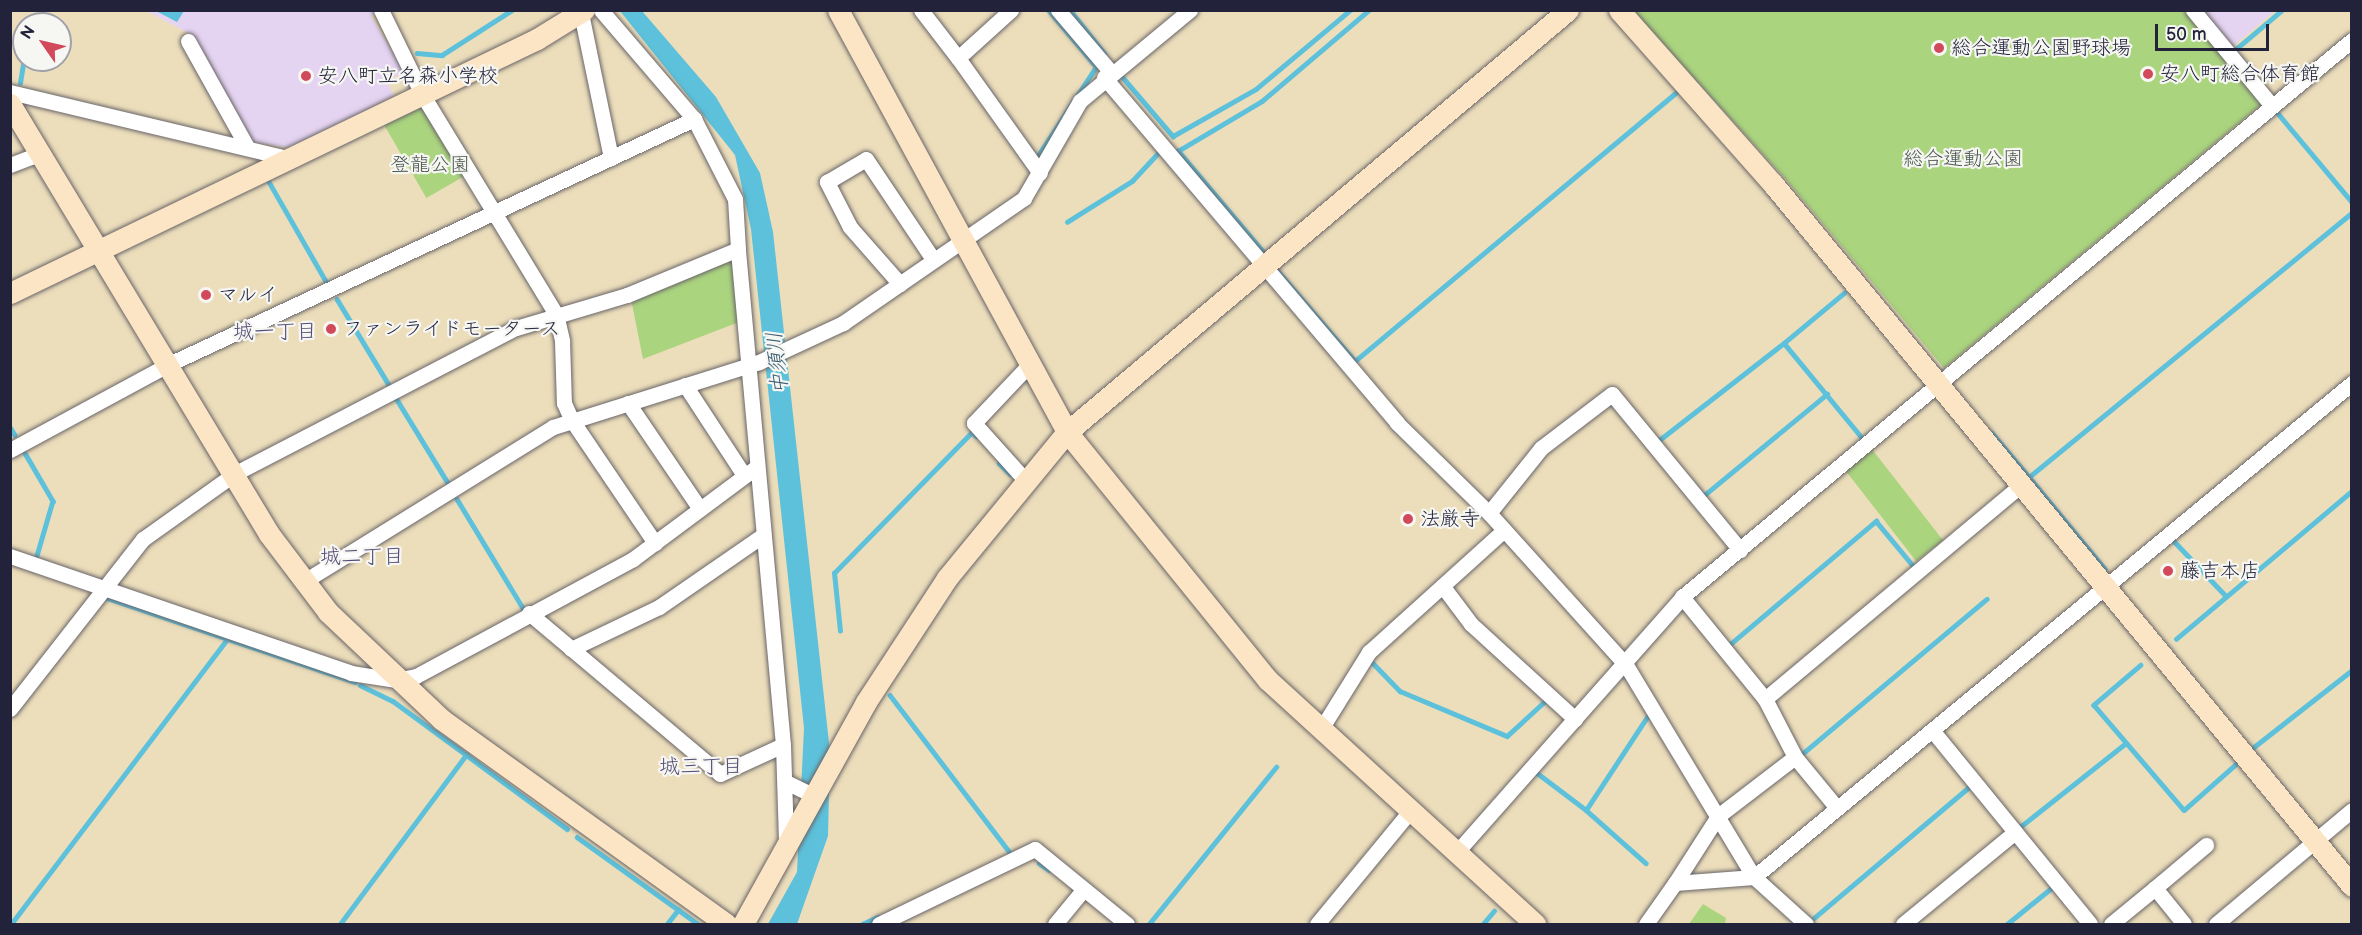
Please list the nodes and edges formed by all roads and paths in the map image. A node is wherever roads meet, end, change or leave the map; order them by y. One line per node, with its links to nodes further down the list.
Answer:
1 (381, 10): 16 (street)
2 (837, 10): 27 (street)
3 (921, 10): 13 (street)
4 (1011, 10): 13 (street)
5 (1058, 10): 14 (street)
6 (1190, 10): 14 (street)
7 (1568, 10): 31 (street)
8 (1619, 10): 39 (street)
9 (2193, 10): 18 (street)
10 (589, 11): 16 (street); 19 (street); 23 (street)
11 (2352, 40): 18 (street)
12 (188, 41): 20 (street)
13 (958, 58): 25 (street)
14 (1107, 74): 25 (street); 31 (street)
15 (10, 92): 20 (street)
16 (422, 94): 22 (street); 26 (street)
17 (10, 104): 21 (street)
18 (2272, 106): 39 (street)
19 (694, 119): 23 (street); 29 (street)
20 (247, 147): 22 (street)
21 (39, 154): 24 (street); 28 (street)
22 (288, 158): 28 (street)
23 (611, 158): 26 (street)
24 (10, 165)
25 (1040, 173): 27 (street)
26 (493, 213): 34 (street); 35 (street)
27 (959, 240): 30 (street); 37 (street)
28 (98, 249): 33 (street); 35 (street)
29 (738, 249): 34 (street); 36 (street)
30 (933, 259): 32 (street); 32 (street)
31 (1264, 265): 43 (street); 50 (street)
32 (900, 284): 36 (street)
33 (10, 293)
34 (556, 314): 42 (street); 46 (street)
35 (167, 364): 44 (street); 46 (street)
36 (754, 364): 40 (street); 45 (street)
37 (1027, 367): 43 (street); 47 (street)
38 (2352, 383): 57 (street)
39 (1939, 384): 48 (street); 54 (street)
40 (685, 385): 41 (street); 45 (street)
41 (628, 403): 42 (street); 49 (street)
42 (571, 419): 53 (street); 56 (street)
43 (1067, 432): 47 (street); 68 (street)
44 (10, 450)
45 (750, 472): 49 (street); 52 (street)
46 (234, 474): 56 (street); 58 (street)
47 (1026, 481): 73 (street)
48 (2020, 486): 57 (street); 65 (street)
49 (700, 508): 53 (street)
50 (1489, 513): 51 (street); 54 (street)
51 (1504, 530): 59 (street); 63 (street)
52 (762, 536): 62 (street); 70 (street)
53 (655, 543): 61 (street)
54 (1740, 550): 60 (street)
55 (10, 556): 58 (street)
56 (303, 582): 64 (street)
57 (2106, 587): 69 (street); 79 (street)
58 (101, 588): 64 (street); 66 (street)
59 (1444, 588): 67 (street); 68 (street)
60 (1682, 597): 63 (street); 65 (street)
61 (529, 613): 62 (street); 64 (street)
62 (571, 649): 70 (street)
63 (1626, 665): 67 (street); 77 (street)
64 (396, 680): 88 (street)
65 (1765, 699): 71 (street)
66 (10, 709)
67 (1575, 719): 82 (street)
68 (1321, 729): 76 (street)
69 (1932, 730): 74 (street); 78 (street)
70 (783, 745): 72 (street)
71 (1795, 757): 74 (street); 77 (street)
72 (788, 783): 73 (street); 81 (street)
73 (815, 795): 81 (street)
74 (1837, 808): 83 (street)
75 (2352, 810): 79 (street)
76 (1410, 811): 82 (street); 93 (street)
77 (1718, 816): 83 (street); 84 (street)
78 (2015, 832): 97 (street); 98 (street)
79 (2315, 843): 85 (street); 101 (street)
80 (2206, 845): 86 (street)
81 (786, 852): 89 (street)
82 (1455, 854): 94 (street)
83 (1754, 877): 84 (street); 96 (street)
84 (1675, 883): 95 (street)
85 (2352, 886)
86 (2155, 888): 99 (street); 100 (street)
87 (1084, 889): 90 (street); 91 (street); 92 (street)
88 (726, 924)
89 (743, 924)
90 (879, 924)
91 (1055, 924)
92 (1127, 924)
93 (1317, 924)
94 (1536, 924)
95 (1646, 924)
96 (1806, 924)
97 (1903, 924)
98 (2090, 924)
99 (2111, 924)
100 (2184, 924)
101 (2216, 924)

